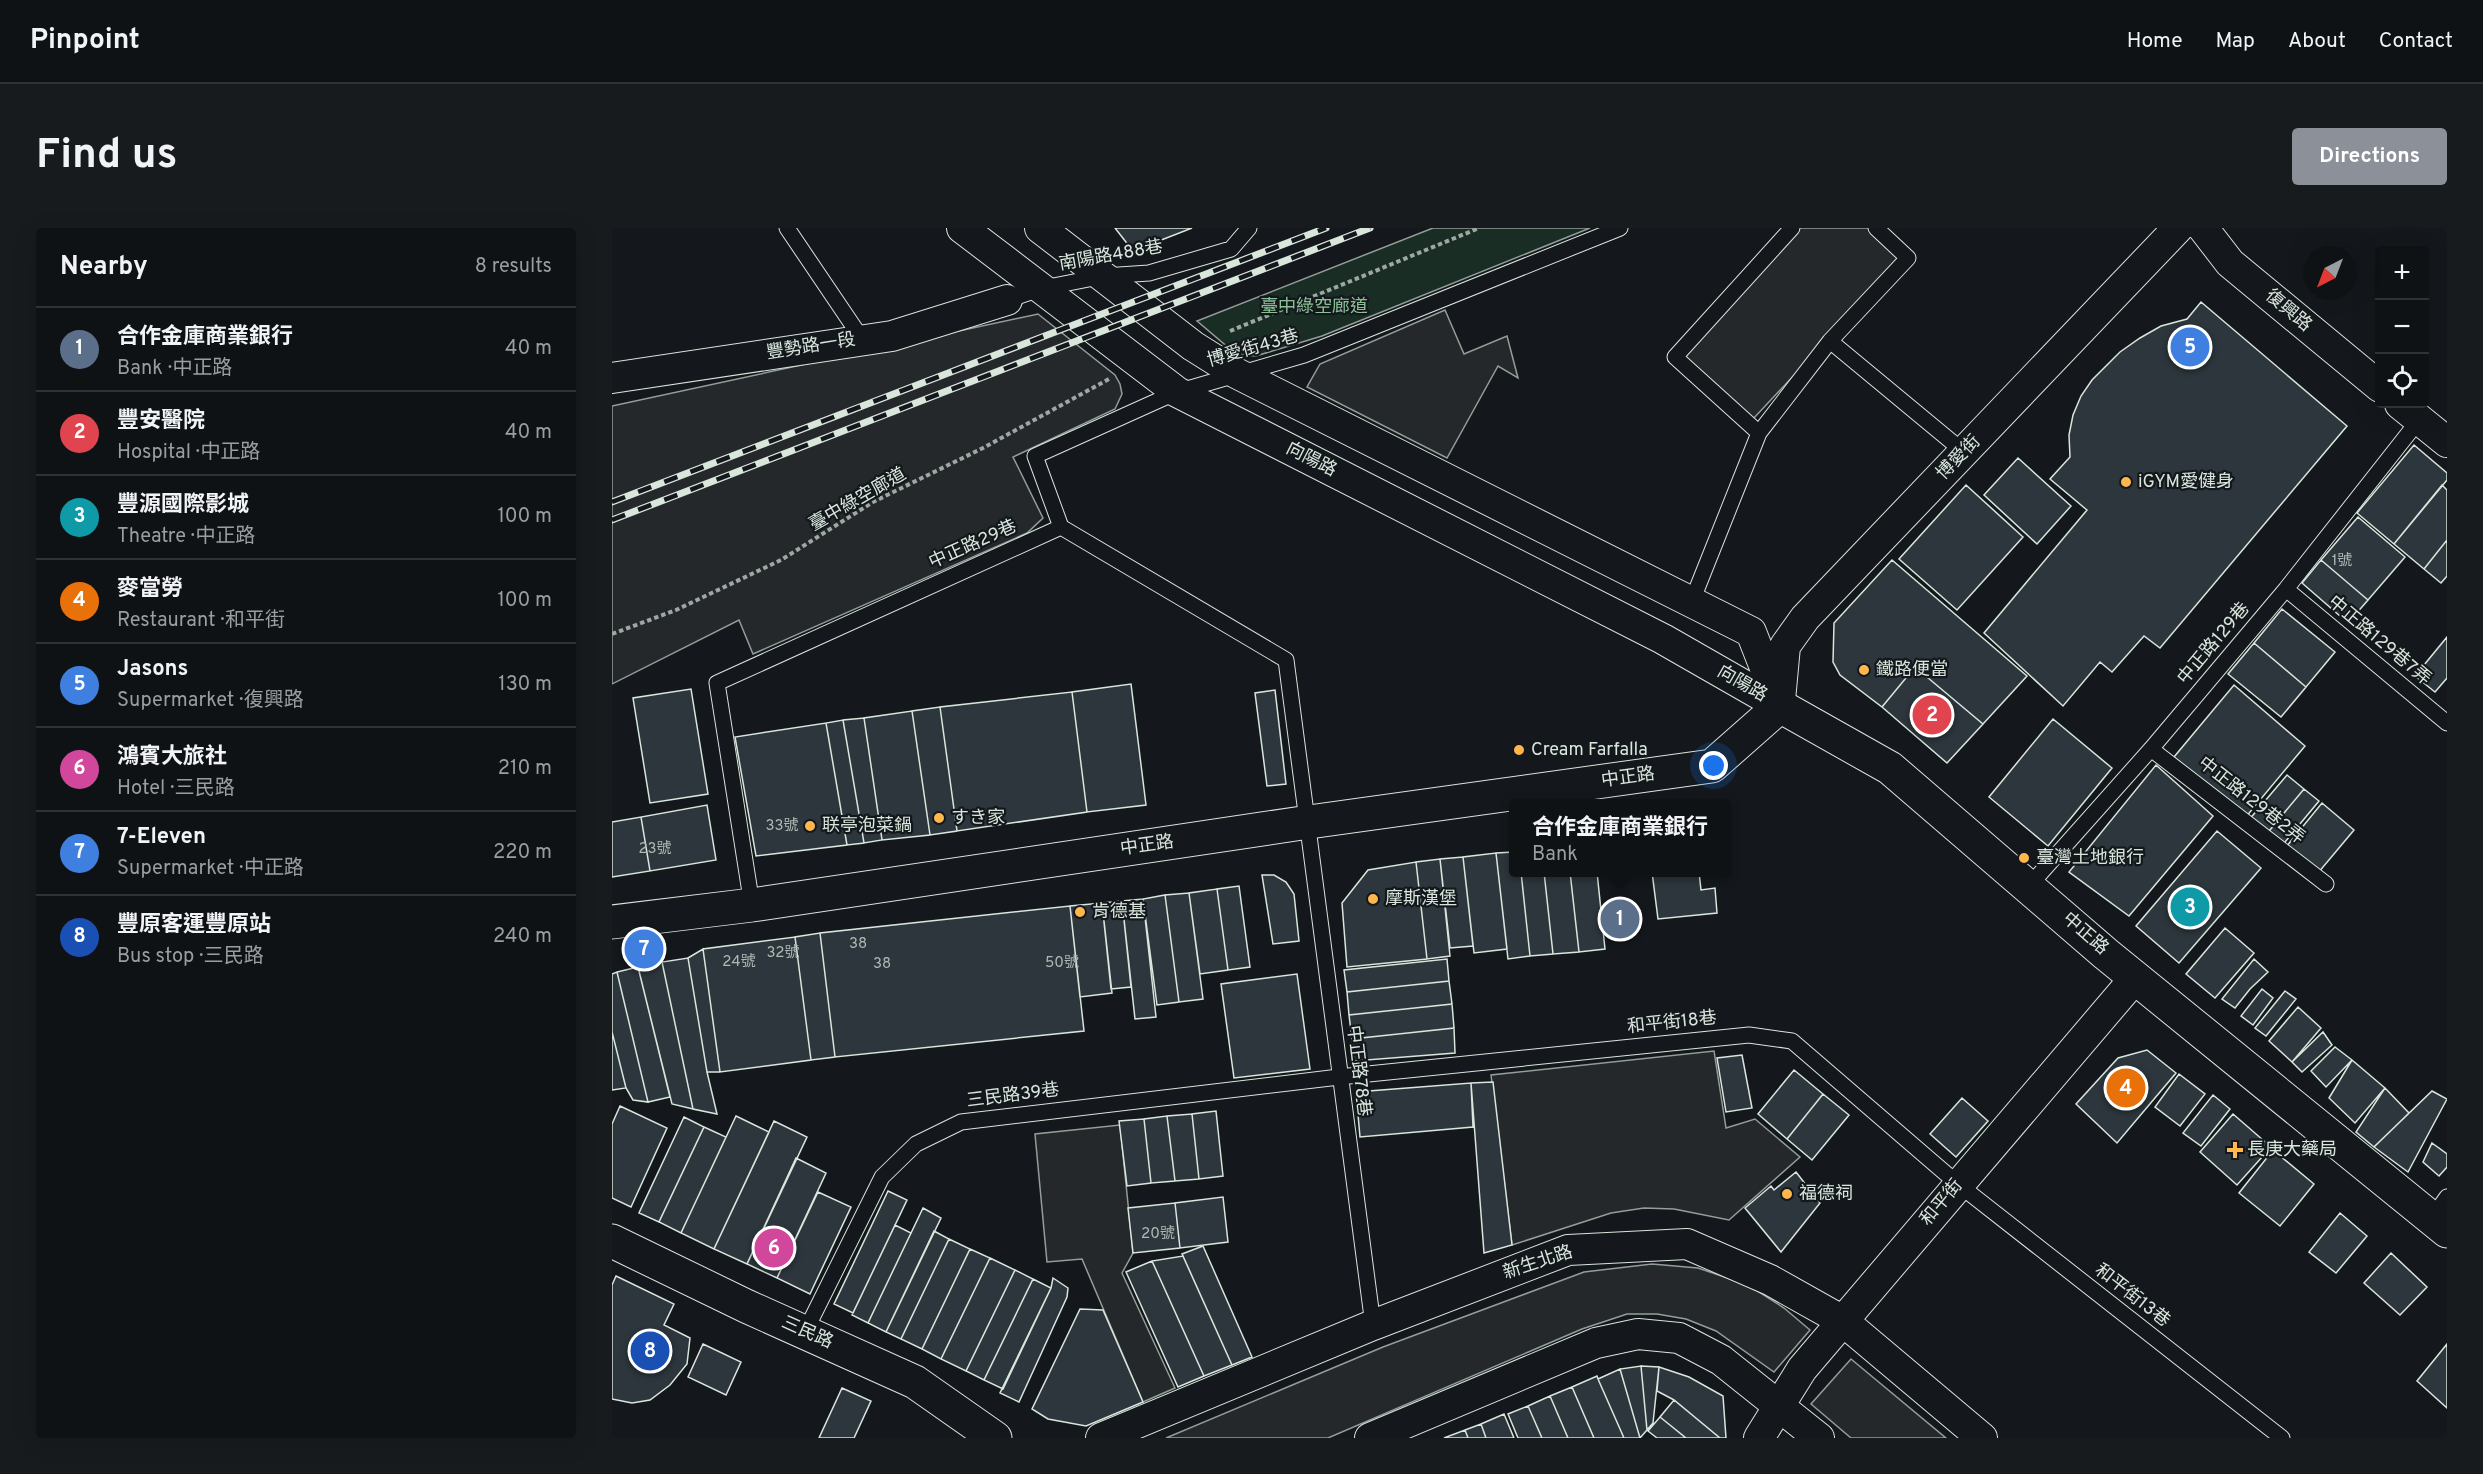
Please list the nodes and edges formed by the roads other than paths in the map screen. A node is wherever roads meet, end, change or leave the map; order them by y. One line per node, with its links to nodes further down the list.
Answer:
1 (787, 228): 13 (lane)
2 (962, 228): 11 (street, 向陽路)
3 (1040, 228): 10 (street, 向陽路)
4 (1249, 228): 10 (lane, 南陽路488巷)
5 (1620, 228): 15 (lane, 博愛街43巷)
6 (1792, 228): 20 (lane)
7 (1876, 228): 14 (lane)
8 (2178, 228): 22 (street, 博愛街)
9 (2203, 228): 17 (street, 復興路)
10 (1104, 276): 11 (lane, 南陽路488巷); 15 (street, 向陽路)
11 (1044, 288): 12 (lane, 南陽路488巷); 18 (street, 向陽路)
12 (1007, 300): 13 (street, 豐勢路一段)
13 (862, 339): 16 (street, 豐勢路一段)
14 (1830, 341): 20 (lane); 22 (lane)
15 (1236, 373): 18 (lane, 博愛街43巷); 25 (street, 向陽路)
16 (612, 378)
17 (2375, 384)
18 (1177, 392): 23 (lane, 博愛街43巷); 26 (street, 向陽路)
19 (2410, 412): 21 (street); 24 (lane, 中正路129巷)
20 (1759, 433): 25 (lane)
21 (2447, 442)
22 (1964, 452): 26 (street, 博愛街)
23 (1060, 527): 29 (lane); 32 (lane, 中正路29巷)
24 (2286, 589): 27 (lane, 中正路129巷7弄); 28 (lane, 中正路129巷)
25 (1692, 601): 26 (street, 向陽路)
26 (1780, 706): 29 (street, 中正路); 31 (street, 中正路)
27 (2447, 723)
28 (2151, 748): 30 (lane, 中正路129巷2弄); 31 (lane, 中正路129巷)
29 (1309, 822): 32 (street, 中正路); 35 (lane, 中正路78巷)
30 (2326, 884)
31 (2029, 886): 34 (street, 中正路)
32 (752, 905): 33 (street, 中正路)
33 (612, 922)
34 (2136, 977): 36 (street, 和平街); 37 (street, 中正路)
35 (1339, 1077): 36 (lane, 和平街18巷); 40 (lane, 中正路78巷); 41 (lane, 三民路39巷)
36 (1958, 1184): 39 (street, 和平街); 49 (lane, 和平街13巷)
37 (2442, 1215)
38 (612, 1241): 41 (street, 三民路)
39 (1843, 1322): 40 (street, 新生北路); 42 (street, 和平街); 48 (street, 新生北路)
40 (1373, 1325): 44 (street, 新生北路)
41 (805, 1332): 43 (street, 三民路)
42 (1780, 1406): 45 (street); 46 (street, 和平街); 47 (street)
43 (995, 1438)
44 (1101, 1438)
45 (1370, 1438)
46 (1759, 1438)
47 (1819, 1438)
48 (1982, 1438)
49 (2282, 1438)

